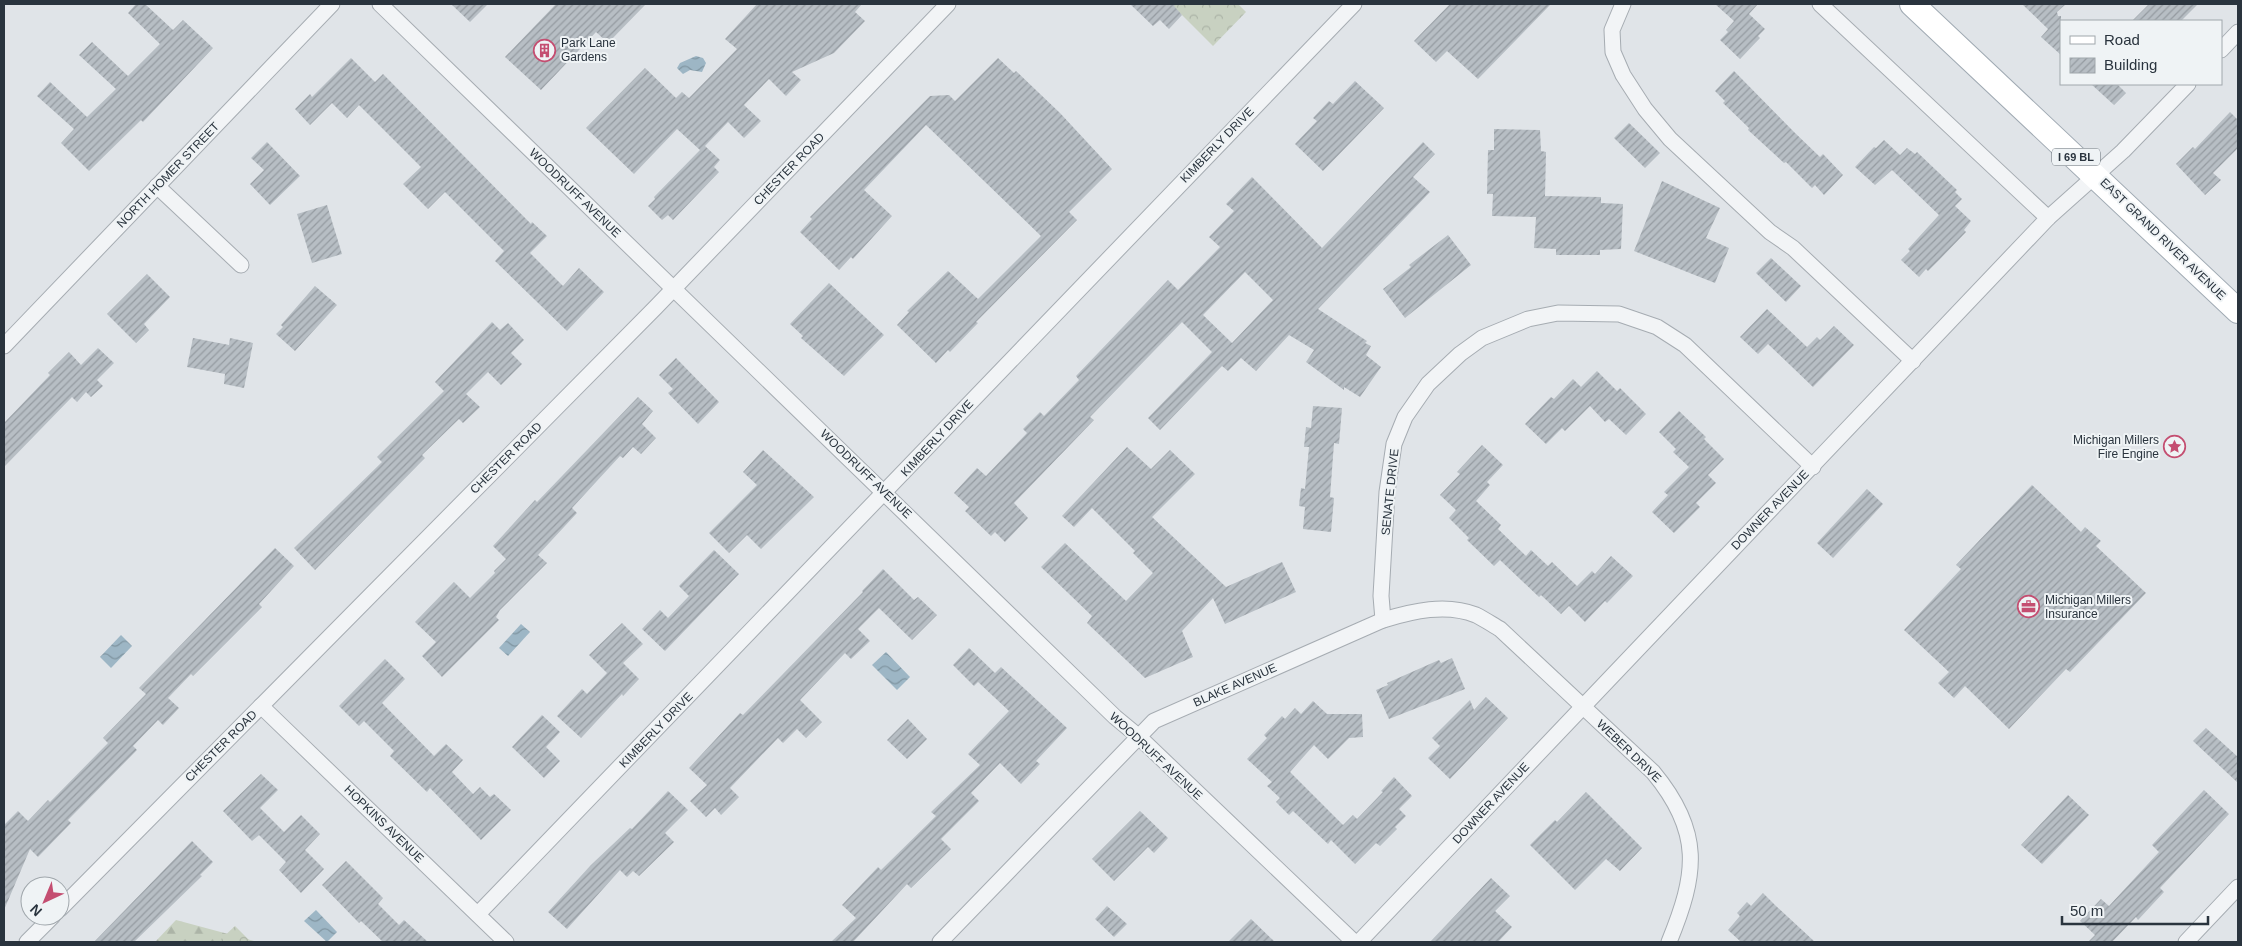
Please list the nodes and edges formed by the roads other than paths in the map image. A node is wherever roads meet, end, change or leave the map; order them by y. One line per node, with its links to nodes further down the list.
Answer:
1 (332, 4): 12 (street, NORTH HOMER STREET)
2 (380, 4): 15 (street, WOODRUFF AVENUE)
3 (948, 4): 15 (street, CHESTER ROAD)
4 (1354, 4): 20 (street, KIMBERLY DRIVE)
5 (1623, 4): 18 (street)
6 (1820, 4): 13 (street)
7 (1916, 5): 11 (main road, EAST GRAND RIVER AVENUE / I 69 BL)
8 (2238, 32): 9 (street)
9 (2222, 49)
10 (2187, 85): 11 (street, DOWNER AVENUE)
11 (2096, 175): 13 (street, DOWNER AVENUE); 16 (main road, EAST GRAND RIVER AVENUE / I 69 BL)
12 (157, 186): 14 (street); 17 (street, NORTH HOMER STREET)
13 (2048, 218): 18 (street, DOWNER AVENUE)
14 (241, 265)
15 (673, 289): 20 (street, WOODRUFF AVENUE); 22 (street, CHESTER ROAD)
16 (2238, 311)
17 (4, 346)
18 (1913, 360): 19 (street, DOWNER AVENUE)
19 (1812, 467): 21 (street, SENATE DRIVE); 23 (street, DOWNER AVENUE)
20 (885, 493): 24 (street, WOODRUFF AVENUE); 27 (street, KIMBERLY DRIVE)
21 (1383, 620): 23 (street, BLAKE AVENUE); 24 (street, BLAKE AVENUE)
22 (261, 706): 26 (street, CHESTER ROAD); 27 (street, HOPKINS AVENUE)
23 (1582, 706): 34 (street, DOWNER AVENUE); 35 (street, WEBER DRIVE)
24 (1138, 736): 32 (street, BLAKE AVENUE); 33 (street, WOODRUFF AVENUE)
25 (2238, 887): 29 (street)
26 (70, 899)
27 (478, 914): 31 (street, HOPKINS AVENUE)
28 (43, 926): 30 (street)
29 (2192, 940)
30 (27, 942)
31 (506, 942)
32 (940, 942)
33 (1354, 942)
34 (1359, 942)
35 (1669, 942)

